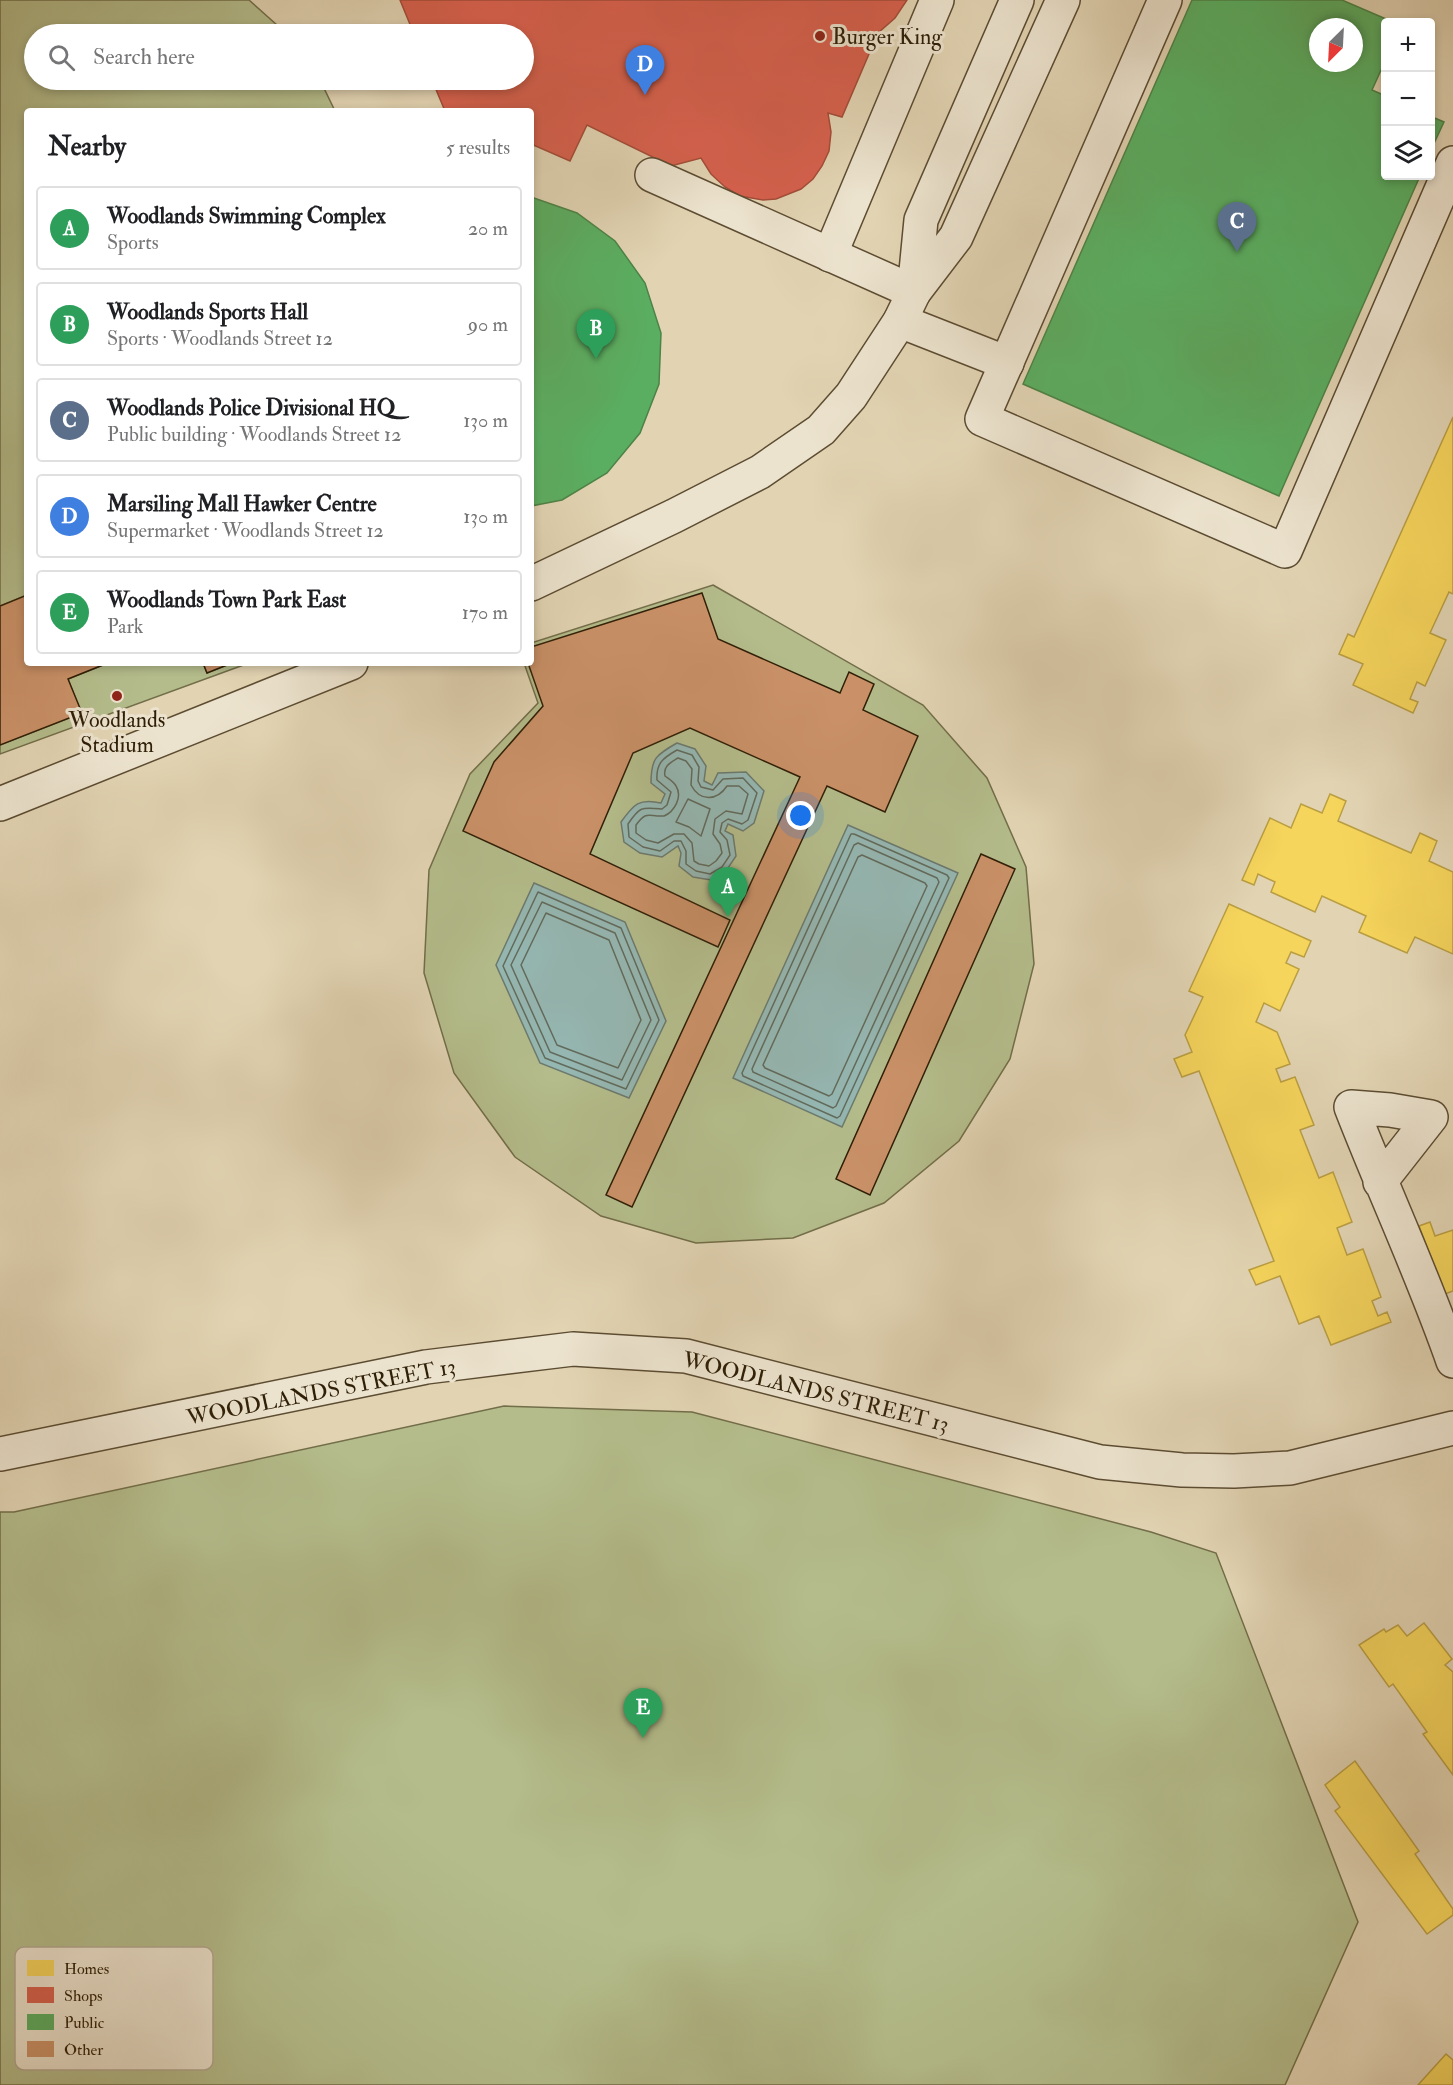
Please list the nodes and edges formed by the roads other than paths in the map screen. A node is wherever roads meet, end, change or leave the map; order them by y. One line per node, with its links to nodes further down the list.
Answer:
1 (937, 0): 7 (street)
2 (1017, 0): 8 (street)
3 (1064, 0): 8 (street)
4 (1165, 0): 9 (street)
5 (1453, 163): 9 (street)
6 (652, 175): 7 (street)
7 (830, 255): 8 (street)
8 (907, 306): 9 (street); 10 (street)
9 (1007, 363)
10 (534, 583)
11 (344, 666): 12 (street)
12 (0, 804)
13 (1380, 1182): 13 (street); 14 (street)
14 (1453, 1361)
15 (1453, 1428): 16 (street, WOODLANDS STREET 13)
16 (0, 1454)

